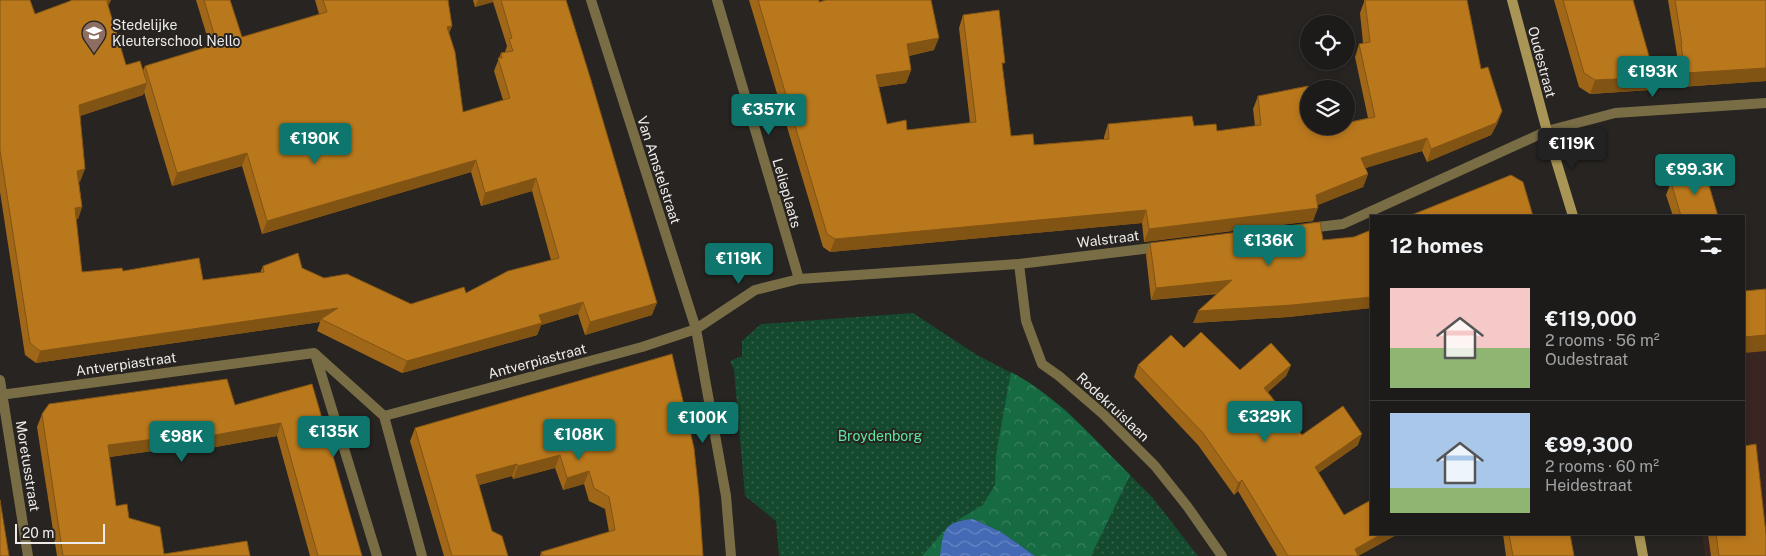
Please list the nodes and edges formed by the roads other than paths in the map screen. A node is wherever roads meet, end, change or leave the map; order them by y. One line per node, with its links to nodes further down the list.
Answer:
1 (591, 0): 11 (street, Van Amstelstraat)
2 (717, 0): 10 (street, Lelieplaats)
3 (1512, 0): 5 (street, Oudestraat)
4 (1766, 103): 5 (street)
5 (1547, 132): 6 (street, Oudestraat); 7 (street)
6 (1573, 215)
7 (1294, 230)
8 (1167, 246): 9 (street, Walstraat)
9 (1019, 264): 10 (street, Walstraat); 21 (street, Rodekruislaan)
10 (799, 279): 11 (street, Walstraat)
11 (696, 329): 15 (street, Antverpiastraat); 20 (street, Van Amstelstraat)
12 (314, 353): 14 (street, Antverpiastraat); 15 (street); 18 (street)
13 (0, 380): 14 (street, Moretusstraat)
14 (1, 395): 17 (street, Moretusstraat)
15 (384, 416): 19 (street)
16 (1639, 535): 22 (street)
17 (28, 556)
18 (378, 556)
19 (422, 556)
20 (731, 556)
21 (1222, 556)
22 (1642, 556)

